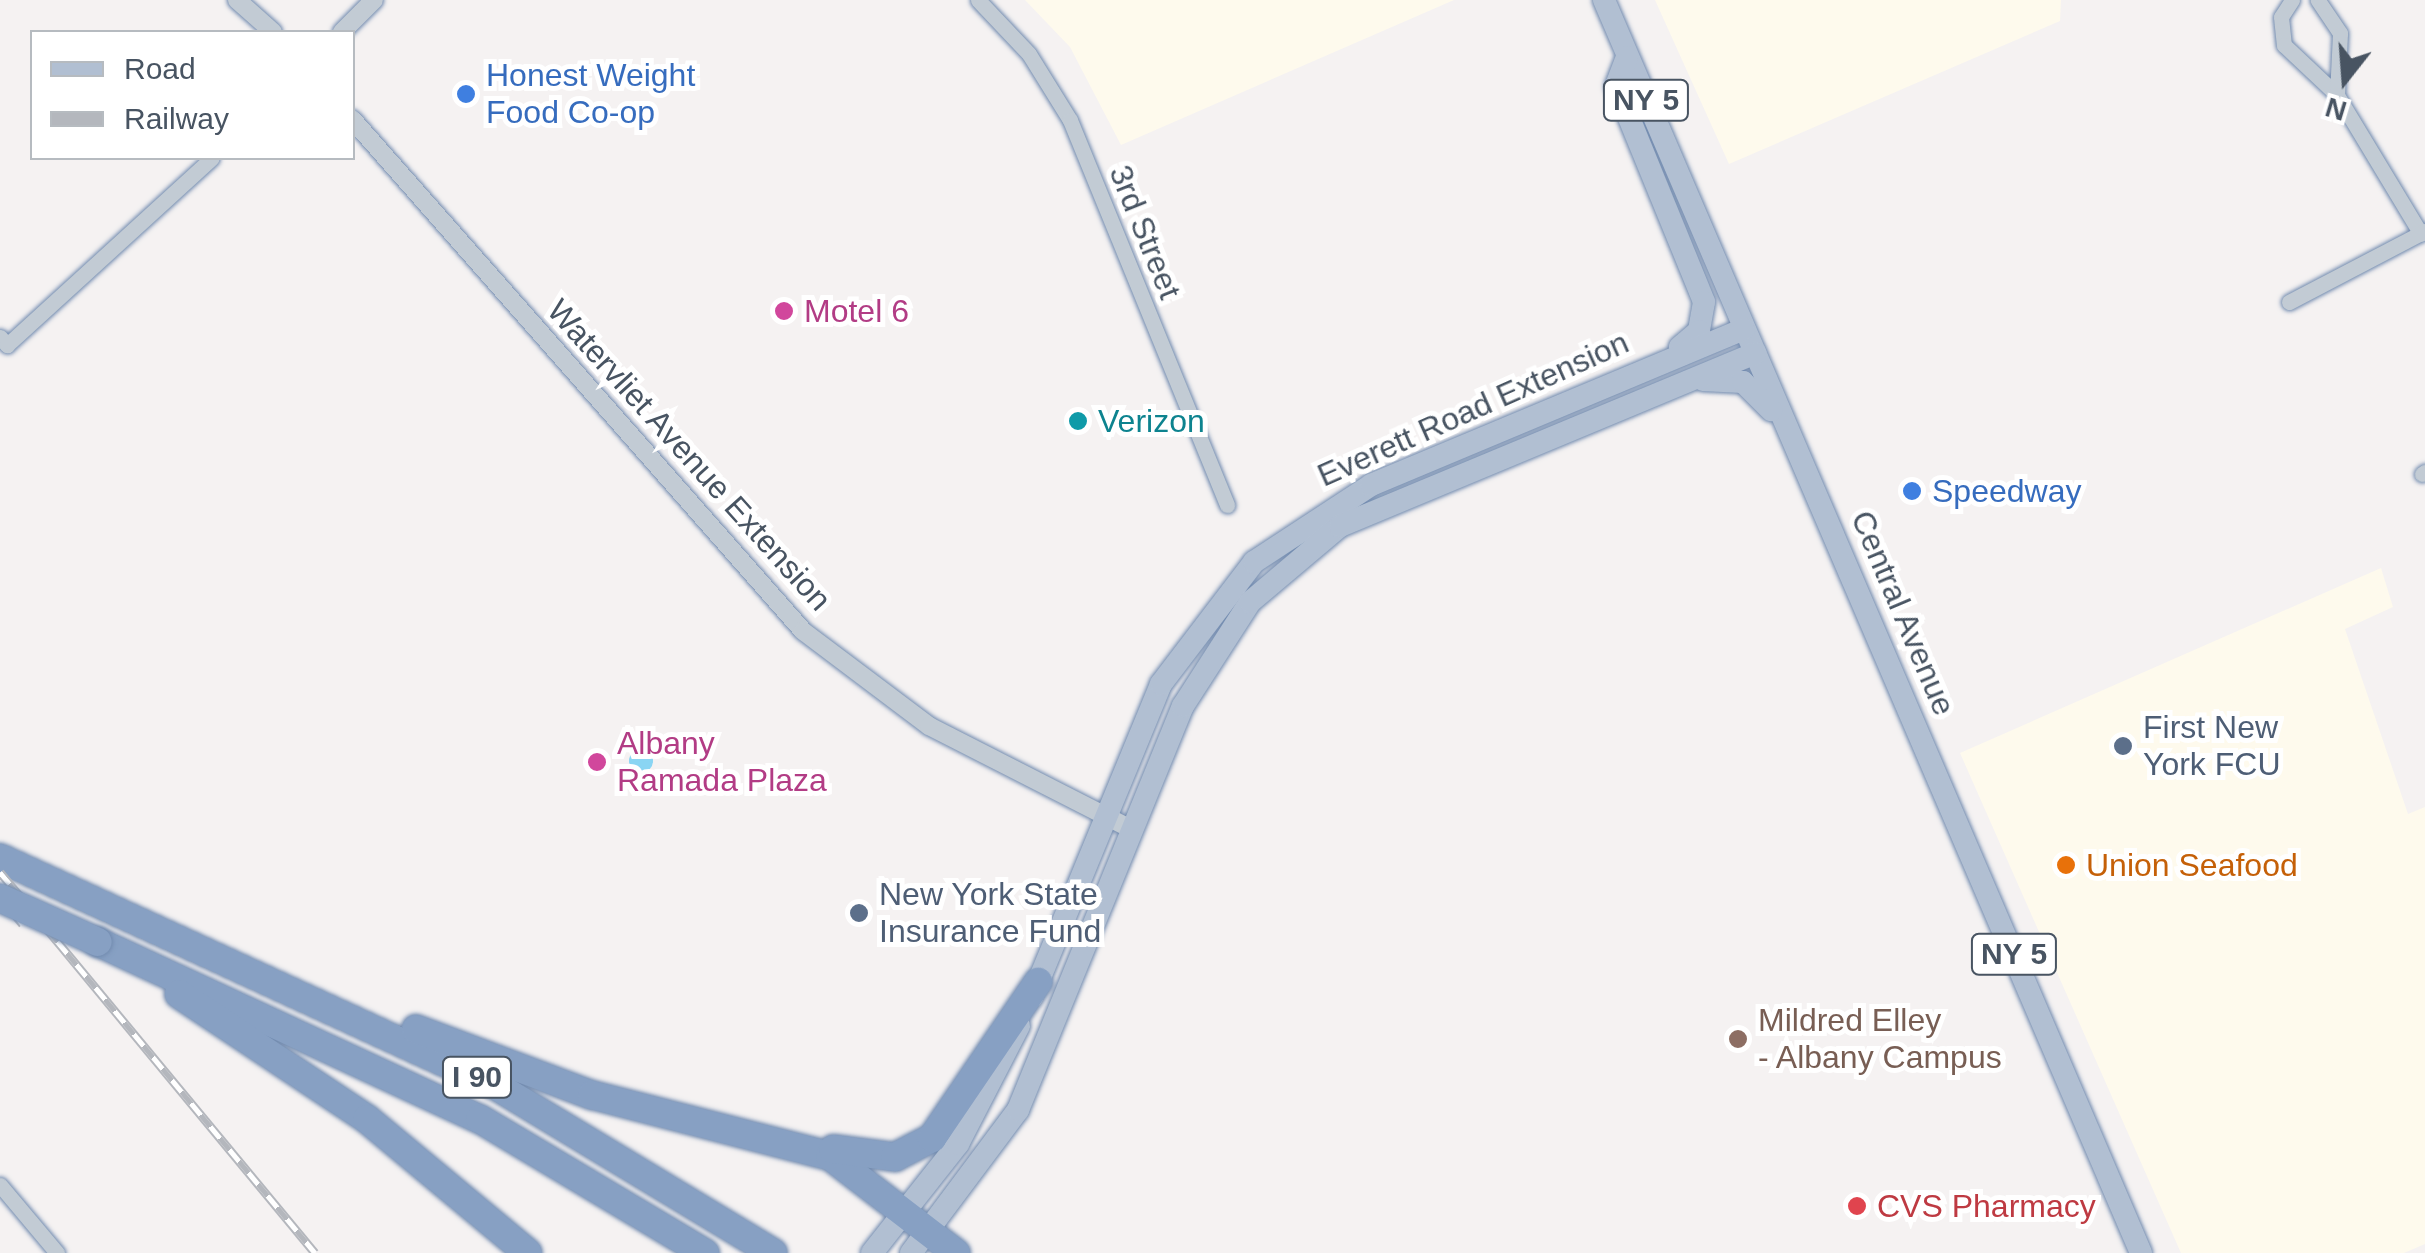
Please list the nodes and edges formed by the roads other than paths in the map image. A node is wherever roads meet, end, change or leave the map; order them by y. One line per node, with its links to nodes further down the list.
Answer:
1 (238, 0): 7 (street)
2 (374, 0): 8 (street)
3 (978, 0): 21 (street, 3rd Street)
4 (1604, 0): 9 (main road, Central Avenue / NY 5)
5 (2292, 0): 10 (street)
6 (2318, 0): 10 (street)
7 (271, 30)
8 (344, 30)
9 (1627, 57): 15 (main road, Central Avenue / NY 5); 18 (main road)
10 (2336, 95): 13 (street)
11 (355, 123): 22 (street, Watervliet Avenue Extension)
12 (210, 160): 16 (street)
13 (2423, 233): 14 (street)
14 (2289, 302)
15 (1744, 329): 17 (main road, Central Avenue / NY 5); 18 (main road, Everett Road Extension)
16 (3, 341)
17 (1756, 353): 19 (main road, Everett Road Extension); 20 (main road, Central Avenue / NY 5)
18 (1652, 366): 22 (main road, Everett Road Extension)
19 (1517, 446): 20 (main road); 23 (main road, Everett Road Extension)
20 (1805, 466): 40 (main road, Central Avenue / NY 5)
21 (1227, 505)
22 (1106, 818): 23 (street, Watervliet Avenue Extension); 28 (main road, Everett Road Extension)
23 (1133, 830): 32 (main road, Everett Road Extension)
24 (0, 858): 26 (highway, I 90)
25 (0, 898): 27 (highway, I 90, bridge)
26 (164, 932): 29 (highway); 37 (highway, I 90)
27 (98, 942): 35 (highway); 36 (highway, I 90)
28 (1038, 982): 29 (highway); 31 (main road, Everett Road Extension)
29 (754, 1132): 31 (highway)
30 (0, 1184): 34 (street)
31 (908, 1212): 32 (highway); 33 (main road, Everett Road Extension)
32 (930, 1231): 38 (main road, Everett Road Extension); 39 (highway)
33 (876, 1248)
34 (57, 1253)
35 (528, 1253)
36 (705, 1253)
37 (773, 1253)
38 (911, 1253)
39 (956, 1253)
40 (2141, 1253)

